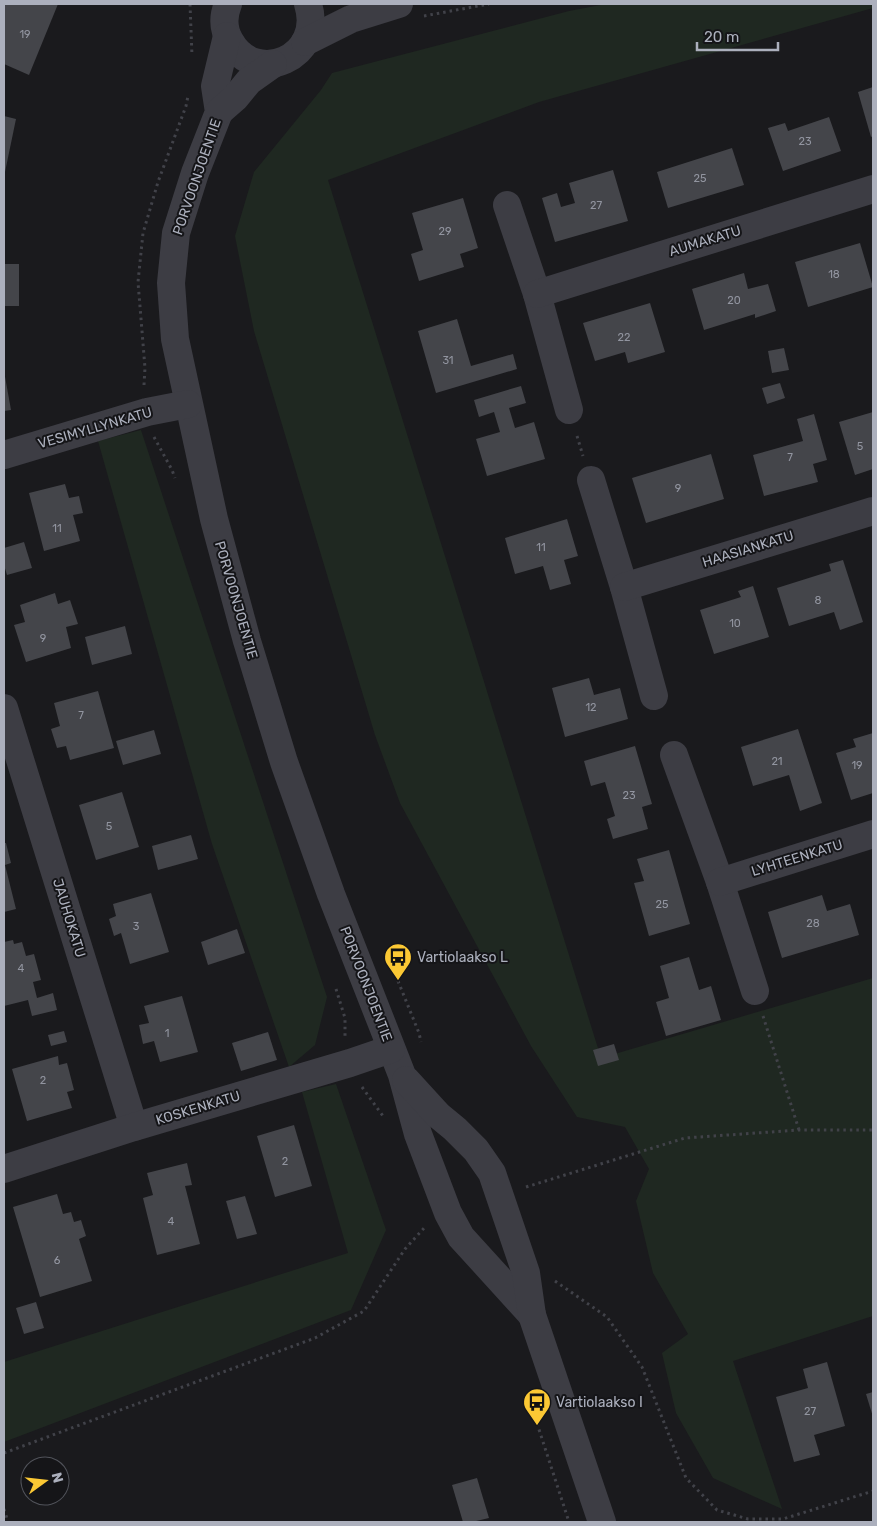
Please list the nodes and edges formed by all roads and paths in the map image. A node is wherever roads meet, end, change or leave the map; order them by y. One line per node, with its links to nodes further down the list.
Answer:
1 (308, 4): 5 (street)
2 (398, 4): 5 (street)
3 (225, 5): 4 (street, PORVOONJOENTIE)
4 (227, 36): 6 (street); 7 (street, PORVOONJOENTIE)
5 (306, 42): 6 (street, PORVOONJOENTIE)
6 (273, 64): 7 (street, PORVOONJOENTIE)
7 (219, 112): 11 (street, PORVOONJOENTIE)
8 (873, 188): 10 (street, AUMAKATU)
9 (507, 205): 10 (street)
10 (537, 294): 12 (street)
11 (188, 404): 13 (street, VESIMYLLYNKATU); 23 (street, PORVOONJOENTIE)
12 (569, 410): 14 (path)
13 (4, 455)
14 (591, 480): 16 (street)
15 (873, 511): 16 (street, HAASIANKATU)
16 (624, 586): 17 (street)
17 (654, 696)
18 (4, 708): 25 (street, JAUHOKATU)
19 (674, 755): 21 (street)
20 (873, 834): 21 (street, LYHTEENKATU)
21 (720, 882): 22 (street)
22 (755, 990): 26 (path)
23 (392, 1049): 24 (street, PORVOONJOENTIE); 25 (street, KOSKENKATU)
24 (402, 1075): 32 (street, PORVOONJOENTIE); 32 (street, PORVOONJOENTIE)
25 (134, 1128): 28 (street, KOSKENKATU)
26 (799, 1130): 27 (path); 29 (path)
27 (873, 1130)
28 (4, 1168)
29 (520, 1189)
30 (405, 1249): 33 (path)
31 (552, 1279): 34 (path)
32 (532, 1315): 37 (street, PORVOONJOENTIE)
33 (4, 1453)
34 (873, 1491)
35 (4, 1509): 36 (path)
36 (8, 1522)
37 (602, 1522)

